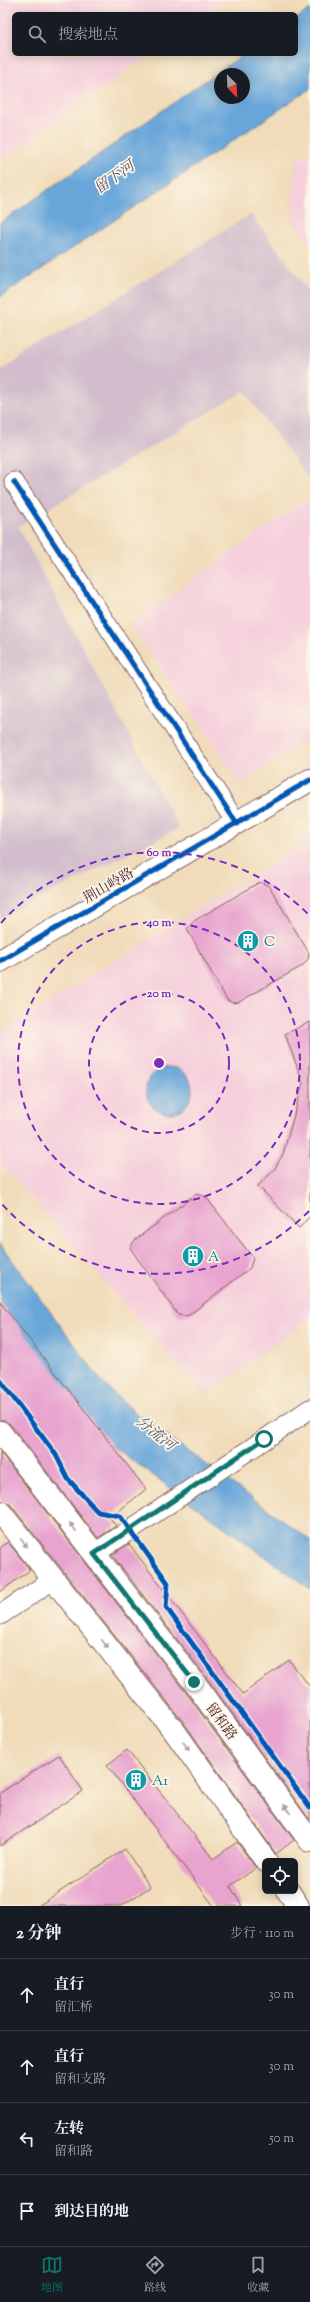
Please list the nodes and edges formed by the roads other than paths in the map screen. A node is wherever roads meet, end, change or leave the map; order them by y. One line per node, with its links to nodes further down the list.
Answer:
1 (14, 482): 3 (street)
2 (310, 780): 3 (main road, 荆山岭路)
3 (237, 824): 4 (main road, 荆山岭路)
4 (0, 961)
5 (310, 1409): 8 (street)
6 (0, 1432): 8 (main road, 留和路, one-way to 6)
7 (0, 1512): 9 (main road, one-way to 9)
8 (94, 1554): 11 (main road, 留和路, one-way to 8)
9 (54, 1579): 10 (street); 12 (main road, one-way to 12)
10 (0, 1616)
11 (310, 1841)
12 (264, 1858)
13 (290, 1894): 14 (main road)
14 (298, 1906)

